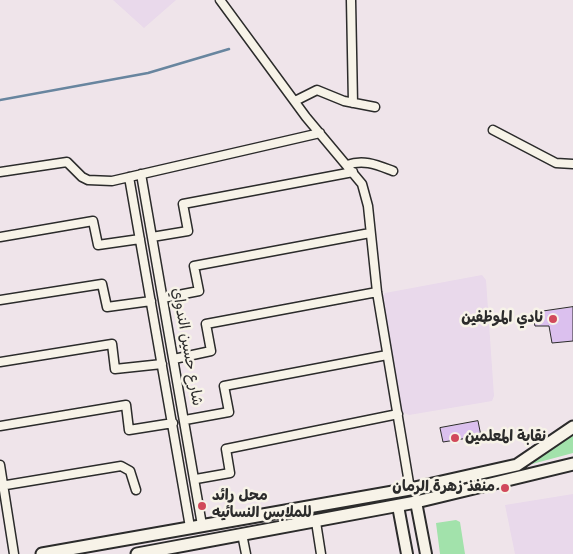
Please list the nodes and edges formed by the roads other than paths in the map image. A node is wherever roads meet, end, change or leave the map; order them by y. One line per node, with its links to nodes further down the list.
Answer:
1 (220, 0): 3 (street)
2 (351, 0): 4 (street)
3 (294, 101): 4 (street); 7 (street)
4 (353, 103): 5 (street)
5 (375, 107)
6 (493, 130): 8 (street)
7 (320, 133): 9 (street); 13 (street)
8 (573, 164)
9 (347, 165): 10 (street); 12 (street)
10 (393, 171)
11 (0, 172): 14 (street)
12 (354, 172): 15 (street); 17 (street)
13 (141, 174): 14 (street); 17 (street, شارع حسين الندواي)
14 (129, 177): 18 (street, شارع حسين الندواي)
15 (370, 233): 19 (street); 20 (street)
16 (0, 237): 18 (street)
17 (152, 237): 20 (street, شارع حسين الندواي)
18 (140, 239): 22 (street, شارع حسين الندواي)
19 (377, 292): 23 (street); 24 (street)
20 (163, 298): 24 (street, شارع حسين الندواي)
21 (0, 300): 22 (street)
22 (151, 301): 26 (street, شارع حسين الندواي)
23 (388, 355): 27 (street); 28 (street)
24 (174, 359): 28 (street, شارع حسين الندواي)
25 (0, 362): 26 (street)
26 (162, 364): 29 (street, شارع حسين الندواي)
27 (398, 414): 34 (street); 36 (street)
28 (186, 420): 34 (street, شارع حسين الندواي)
29 (172, 423): 30 (street); 42 (street, شارع حسين الندواي)
30 (0, 426)
31 (573, 427): 36 (main road)
32 (573, 464): 38 (main road)
33 (0, 465): 35 (street)
34 (196, 479): 41 (street, شارع حسين الندواي)
35 (1, 486): 37 (street); 45 (street)
36 (410, 489): 41 (main road)
37 (136, 490)
38 (416, 502): 39 (main road); 51 (street)
39 (398, 506): 40 (main road); 50 (street)
40 (316, 522): 43 (main road); 49 (street)
41 (202, 525): 42 (main road)
42 (190, 527): 46 (main road)
43 (242, 534): 44 (main road); 48 (street)
44 (194, 548): 47 (main road)
45 (14, 554)
46 (42, 554)
47 (138, 554)
48 (246, 554)
49 (321, 554)
50 (407, 554)
51 (426, 554)

